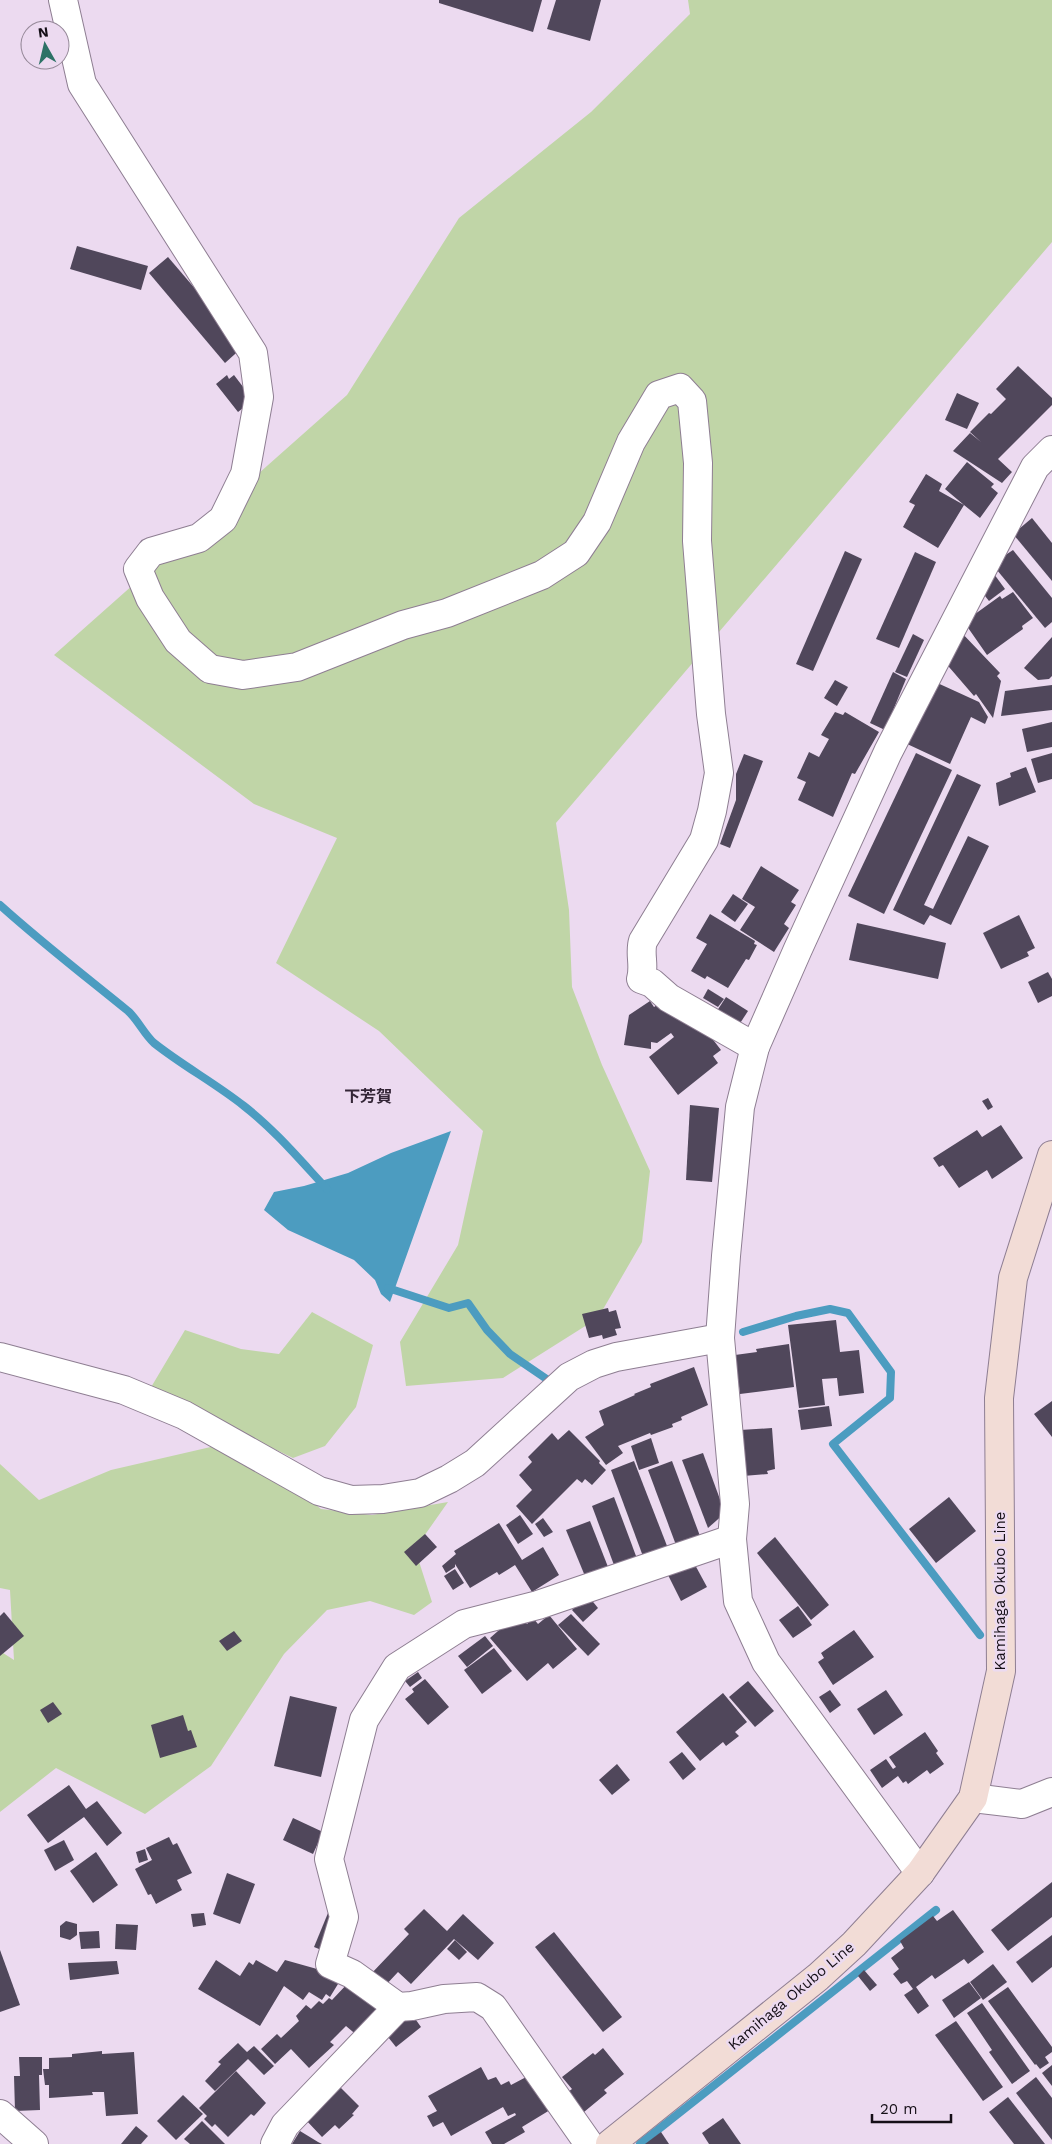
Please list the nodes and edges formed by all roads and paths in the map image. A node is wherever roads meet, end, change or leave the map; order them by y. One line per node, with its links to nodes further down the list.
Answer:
1 (64, 0): 3 (street)
2 (1052, 450): 3 (street)
3 (756, 1046): 5 (street)
4 (1052, 1155): 9 (main road, Kamihaga Okubo Line)
5 (720, 1338): 6 (street); 7 (street)
6 (0, 1357)
7 (732, 1540): 10 (street); 11 (street)
8 (1052, 1792): 9 (street)
9 (973, 1798): 10 (main road, Kamihaga Okubo Line)
10 (920, 1872): 16 (main road, Kamihaga Okubo Line)
11 (398, 2007): 14 (street); 15 (street)
12 (0, 2114): 13 (street)
13 (34, 2144)
14 (275, 2144)
15 (589, 2144)
16 (610, 2144)

